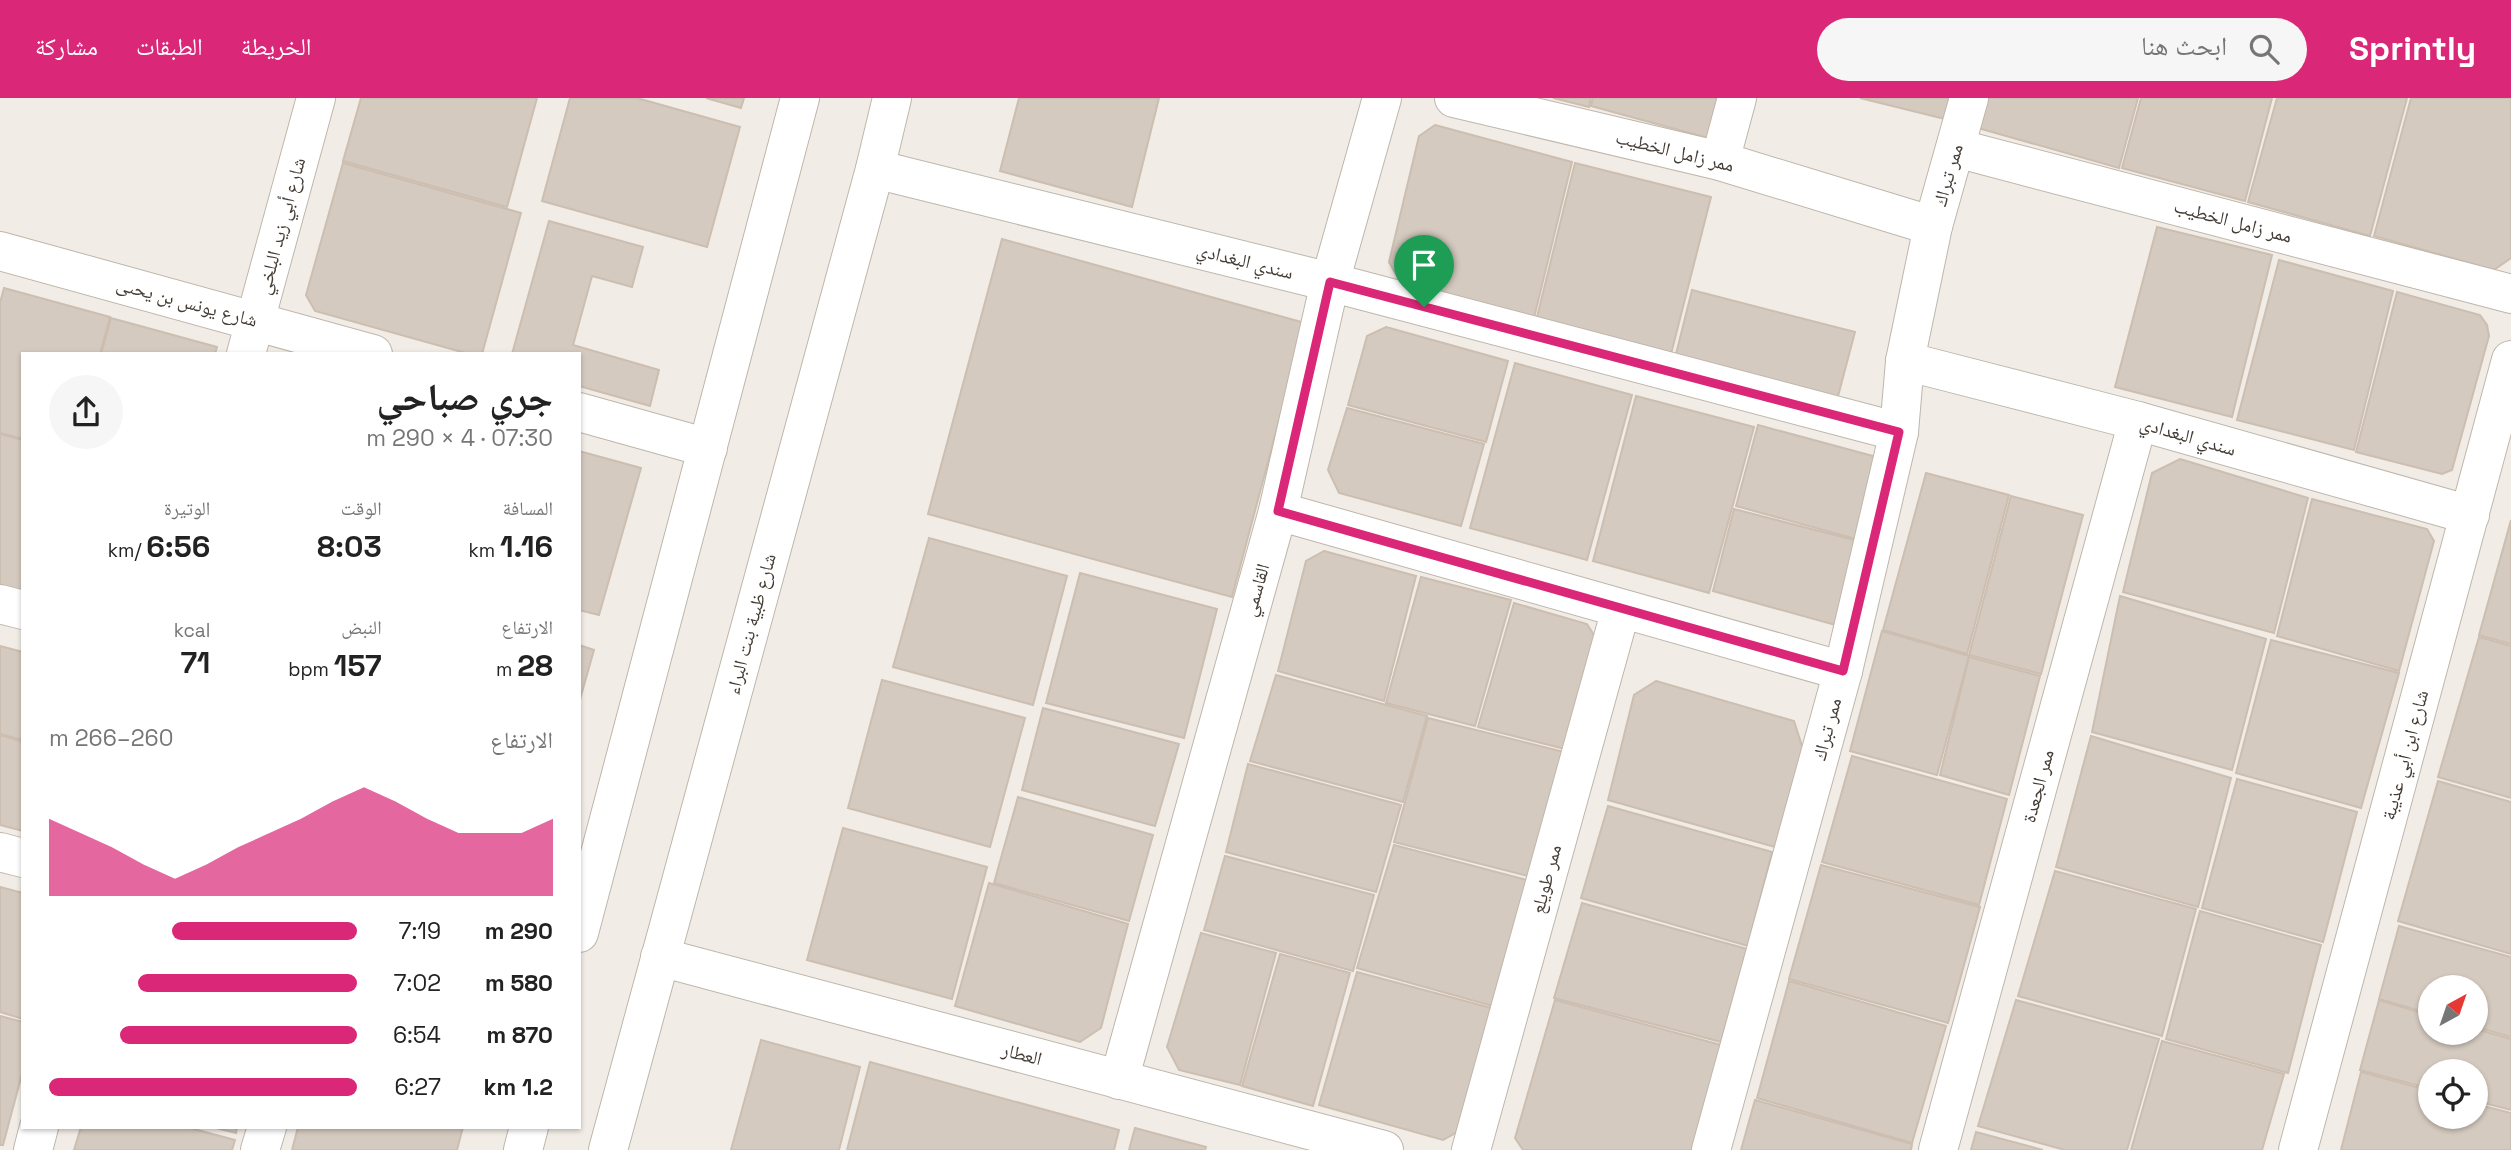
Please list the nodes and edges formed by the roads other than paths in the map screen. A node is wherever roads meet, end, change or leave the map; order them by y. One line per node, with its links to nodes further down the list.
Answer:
1 (316, 98): 15 (street, شارع أبي زيد البلخي)
2 (800, 98): 22 (street)
3 (892, 98): 10 (street, شارع ظبية بنت البراء)
4 (1382, 98): 13 (street, القاسمي)
5 (1454, 98): 9 (street, ممر زامل الخطيب)
6 (1737, 98): 9 (street)
7 (1969, 98): 8 (street, ممر تبراك)
8 (1955, 148): 11 (street, ممر تبراك); 14 (street, ممر زامل الخطيب)
9 (1720, 161): 11 (street, ممر زامل الخطيب)
10 (875, 169): 13 (street, سندي البغدادي); 33 (street, شارع ظبية بنت البراء)
11 (1933, 226): 18 (street, ممر تبراك)
12 (0, 251): 15 (street, شارع يونس بن يحىى)
13 (1330, 282): 21 (street, سندي البغدادي); 23 (street, القاسمي)
14 (2511, 294)
15 (251, 337): 16 (street, شارع يونس بن يحىى)
16 (359, 352)
17 (2511, 360): 24 (street, شارع ابن أبي عذيبة)
18 (1905, 361): 20 (street, سندي البغدادي); 21 (street, ممر تبراك)
19 (581, 413): 22 (street)
20 (2138, 421): 24 (street, سندي البغدادي); 45 (street, ممر الجعدة)
21 (1899, 432): 28 (street, ممر تبراك)
22 (708, 448): 29 (street)
23 (1278, 511): 27 (street); 34 (street, القاسمي)
24 (2470, 515): 46 (street, شارع ابن أبي عذيبة)
25 (0, 604): 26 (street)
26 (21, 609)
27 (1621, 609): 28 (street); 43 (street, ممر طويلع)
28 (1843, 671): 44 (street, ممر تبراك)
29 (594, 824): 32 (street)
30 (0, 852): 31 (street)
31 (21, 858)
32 (581, 918)
33 (660, 957): 34 (street, العطار); 41 (street, شارع ظبية بنت البراء)
34 (1119, 1080): 42 (street, العطار)
35 (38, 1129): 38 (street)
36 (266, 1129): 39 (street)
37 (528, 1129): 40 (street)
38 (33, 1150)
39 (260, 1150)
40 (523, 1150)
41 (608, 1150)
42 (1384, 1150)
43 (1471, 1150)
44 (1711, 1150)
45 (1938, 1150)
46 (2298, 1150)

